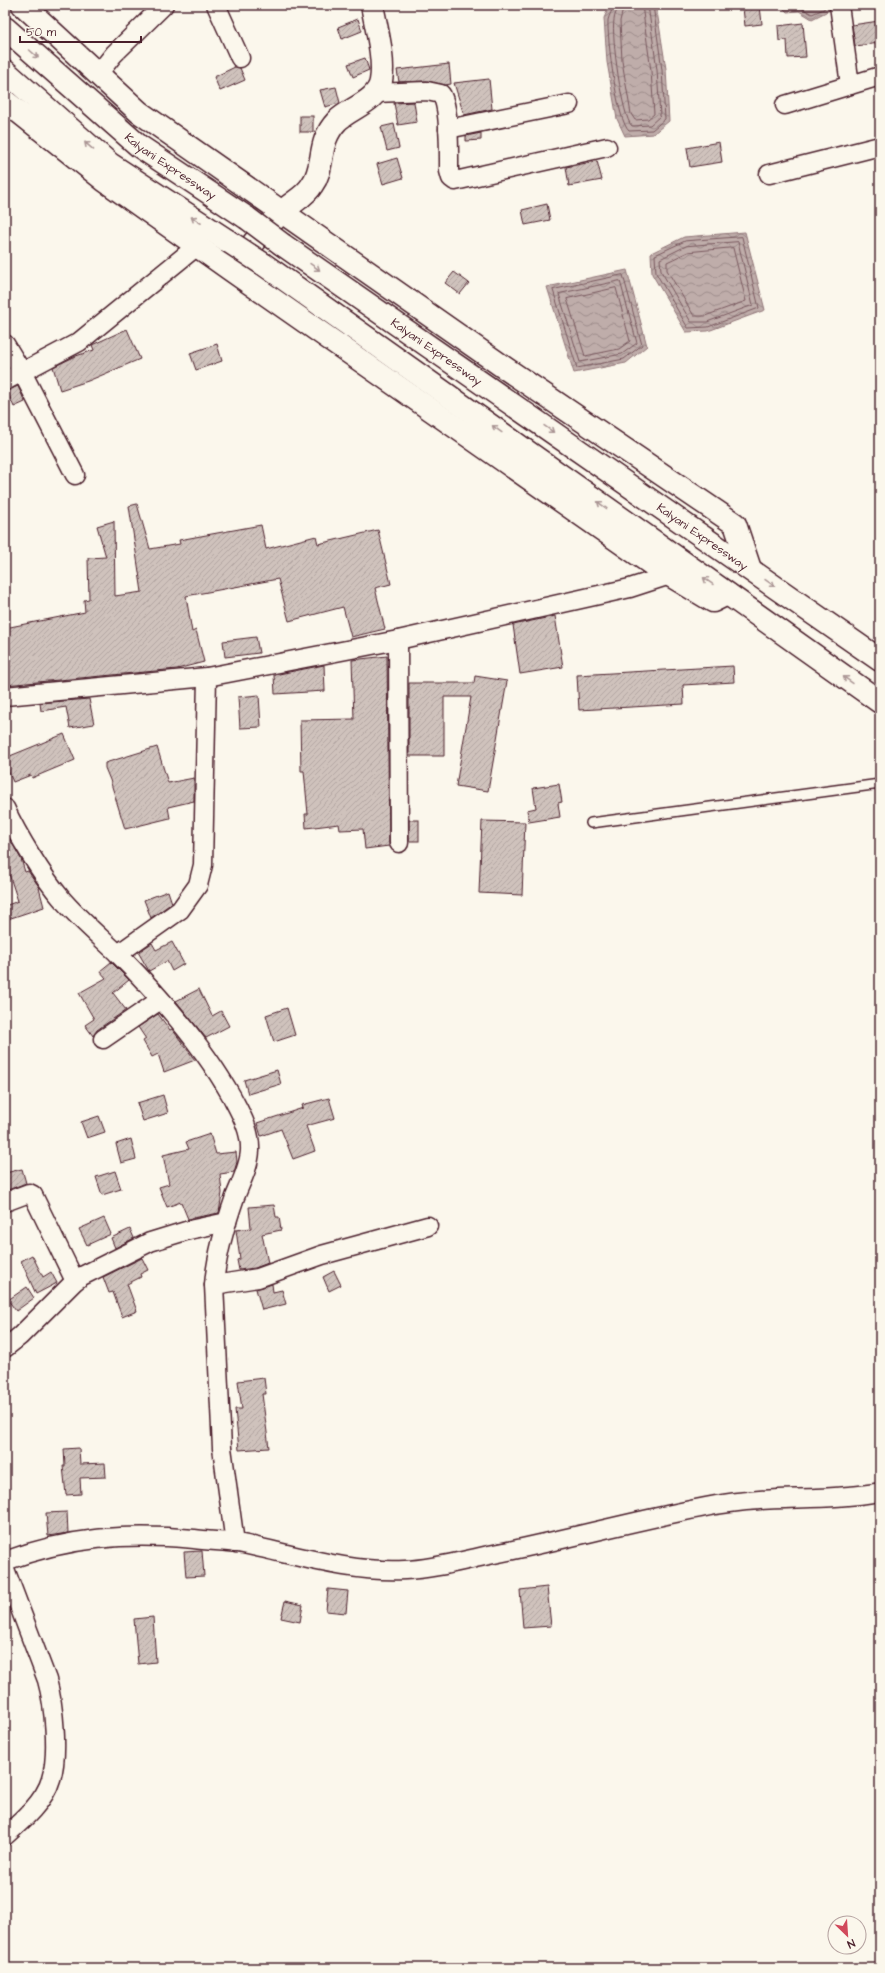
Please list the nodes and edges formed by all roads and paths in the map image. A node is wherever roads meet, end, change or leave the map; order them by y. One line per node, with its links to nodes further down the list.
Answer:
1 (24, 5): 9 (main road)
2 (164, 5): 9 (street)
3 (216, 5): 7 (street)
4 (372, 5): 12 (main road)
5 (839, 5): 11 (street)
6 (5, 28): 27 (main road, Kalyani Expressway, one-way to 27, bridge)
7 (240, 58)
8 (5, 71): 29 (main road, one-way to 8, bridge)
9 (98, 74): 20 (main road)
10 (880, 76): 11 (street)
11 (850, 85): 15 (street)
12 (375, 92): 16 (street); 20 (main road)
13 (5, 101): 21 (main road)
14 (569, 104): 16 (street)
15 (784, 105)
16 (448, 130): 18 (street)
17 (880, 146): 19 (street)
18 (607, 147)
19 (769, 174)
20 (282, 212): 22 (main road); 27 (main road)
21 (197, 246): 22 (main road); 24 (street)
22 (231, 270): 28 (main road)
23 (5, 344): 24 (street)
24 (22, 372): 25 (street); 26 (street)
25 (5, 381)
26 (75, 475)
27 (750, 569): 31 (main road, Kalyani Expressway, one-way to 31)
28 (670, 575): 29 (main road); 30 (street)
29 (727, 594): 34 (main road, one-way to 29)
30 (398, 640): 32 (street); 38 (street)
31 (880, 660)
32 (207, 677): 33 (street); 39 (street)
33 (5, 696)
34 (880, 702)
35 (880, 784): 37 (lane)
36 (5, 808): 39 (street)
37 (591, 823)
38 (399, 843)
39 (118, 954): 40 (street)
40 (160, 1000): 41 (street); 43 (street)
41 (103, 1038)
42 (5, 1202): 45 (street)
43 (227, 1222): 45 (street); 46 (street)
44 (428, 1226): 46 (street)
45 (75, 1281): 47 (street)
46 (214, 1285): 49 (street)
47 (5, 1348)
48 (880, 1492): 49 (street)
49 (235, 1543): 50 (street)
50 (5, 1561)
51 (5, 1569): 52 (street)
52 (5, 1836)

